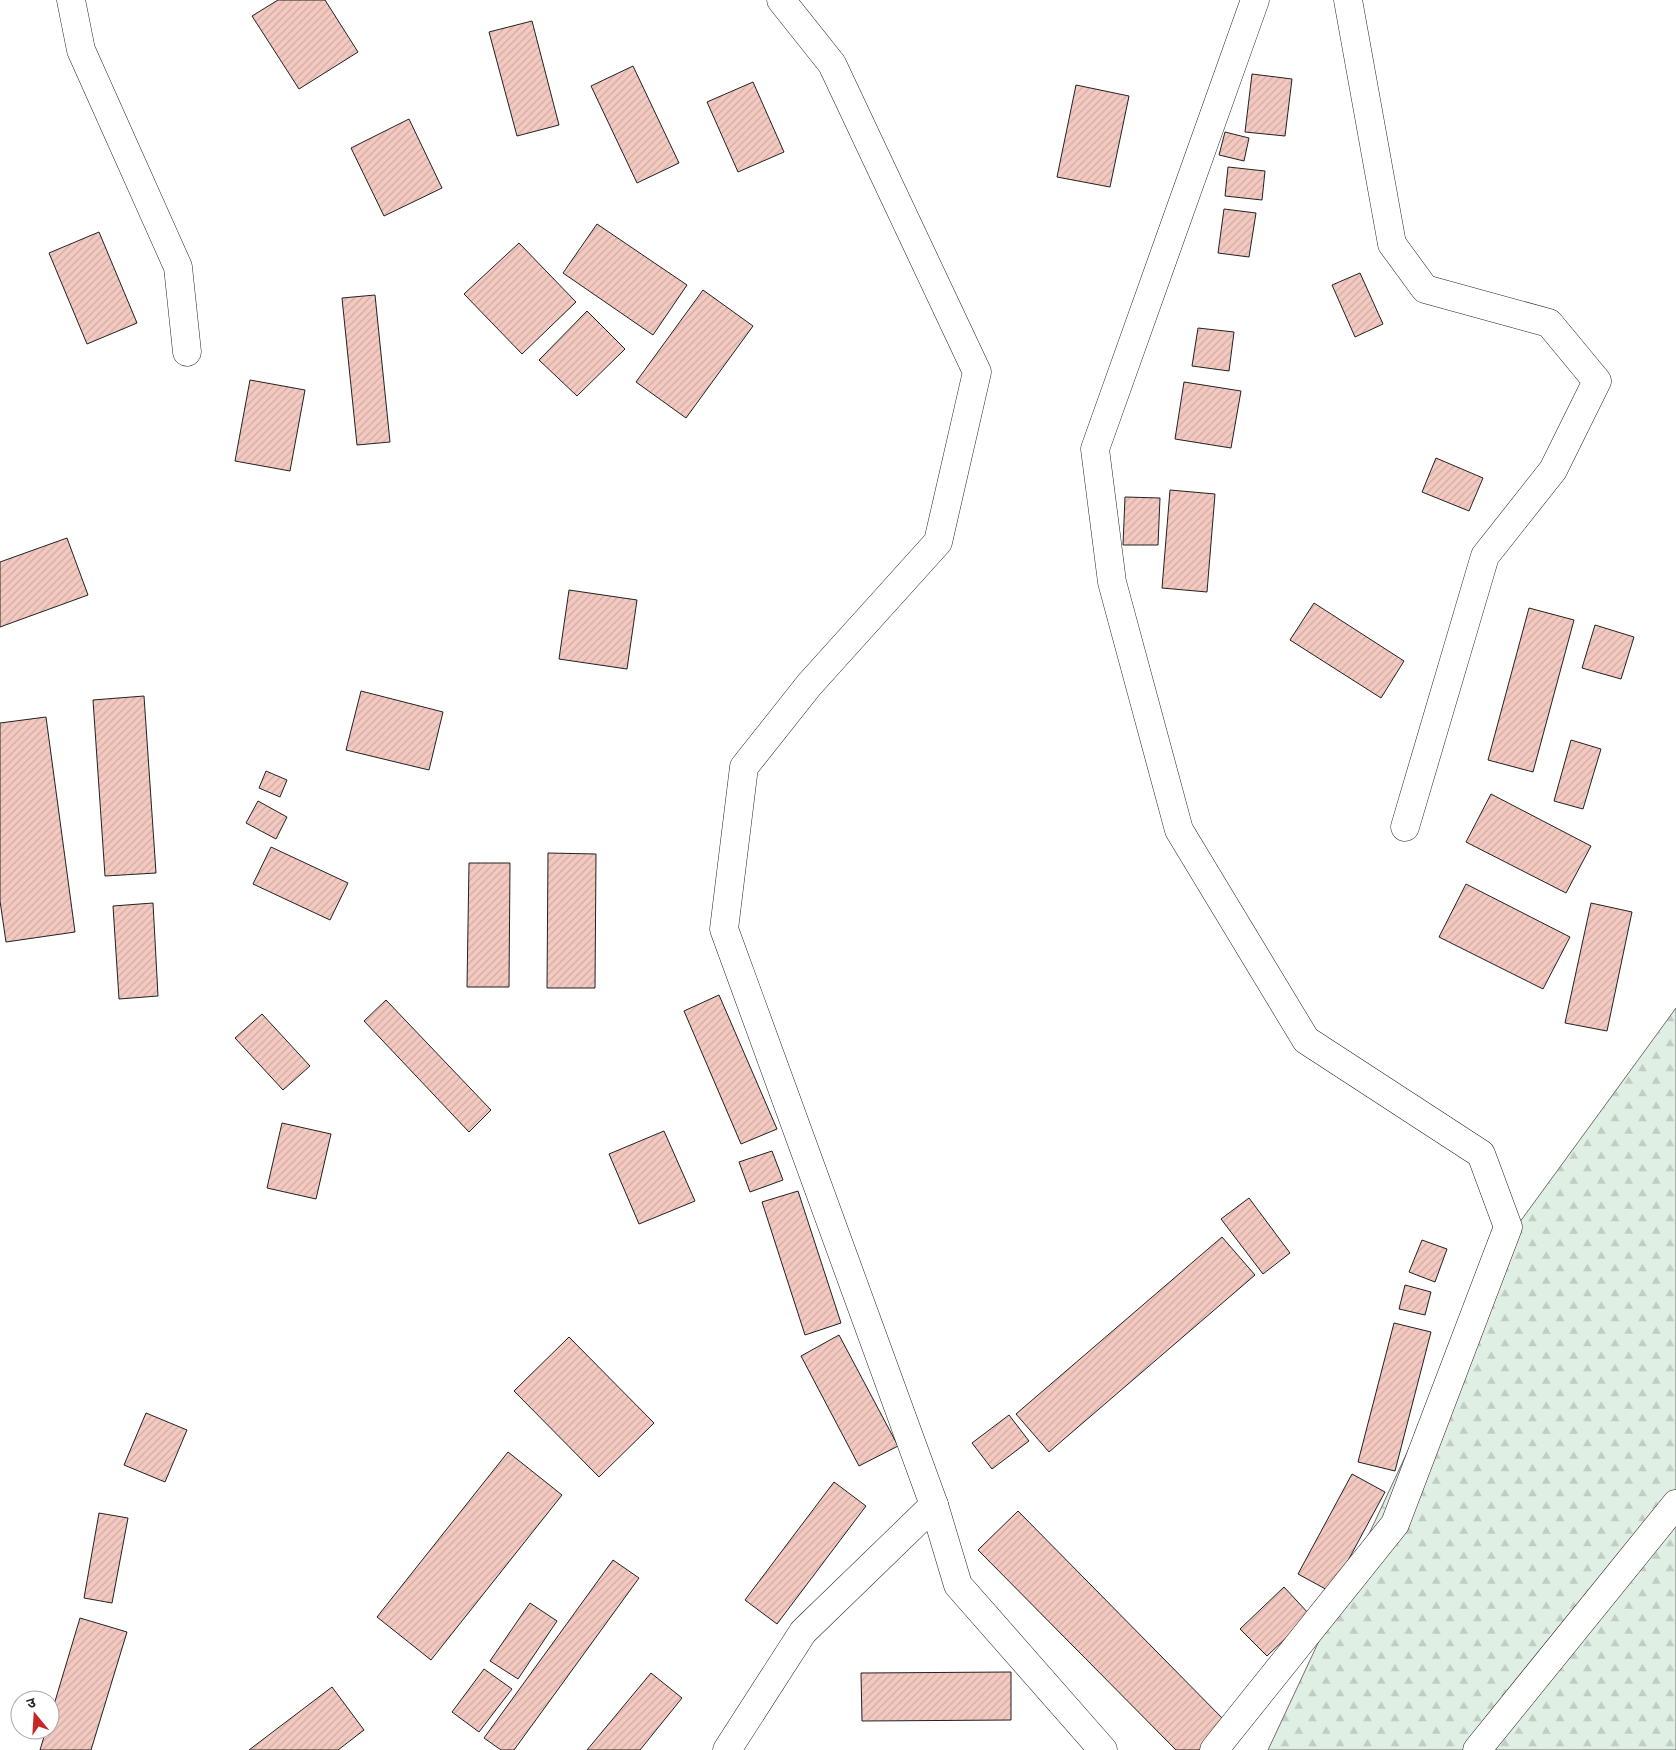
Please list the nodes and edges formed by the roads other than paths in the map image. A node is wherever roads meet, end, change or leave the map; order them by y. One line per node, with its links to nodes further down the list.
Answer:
1 (71, 0): 5 (street)
2 (781, 0): 8 (street)
3 (1255, 0): 11 (street)
4 (1348, 0): 6 (street)
5 (187, 352)
6 (1405, 827)
7 (1676, 1504): 12 (street)
8 (934, 1506): 9 (street); 10 (street)
9 (728, 1750)
10 (1103, 1750)
11 (1214, 1750)
12 (1477, 1750)

